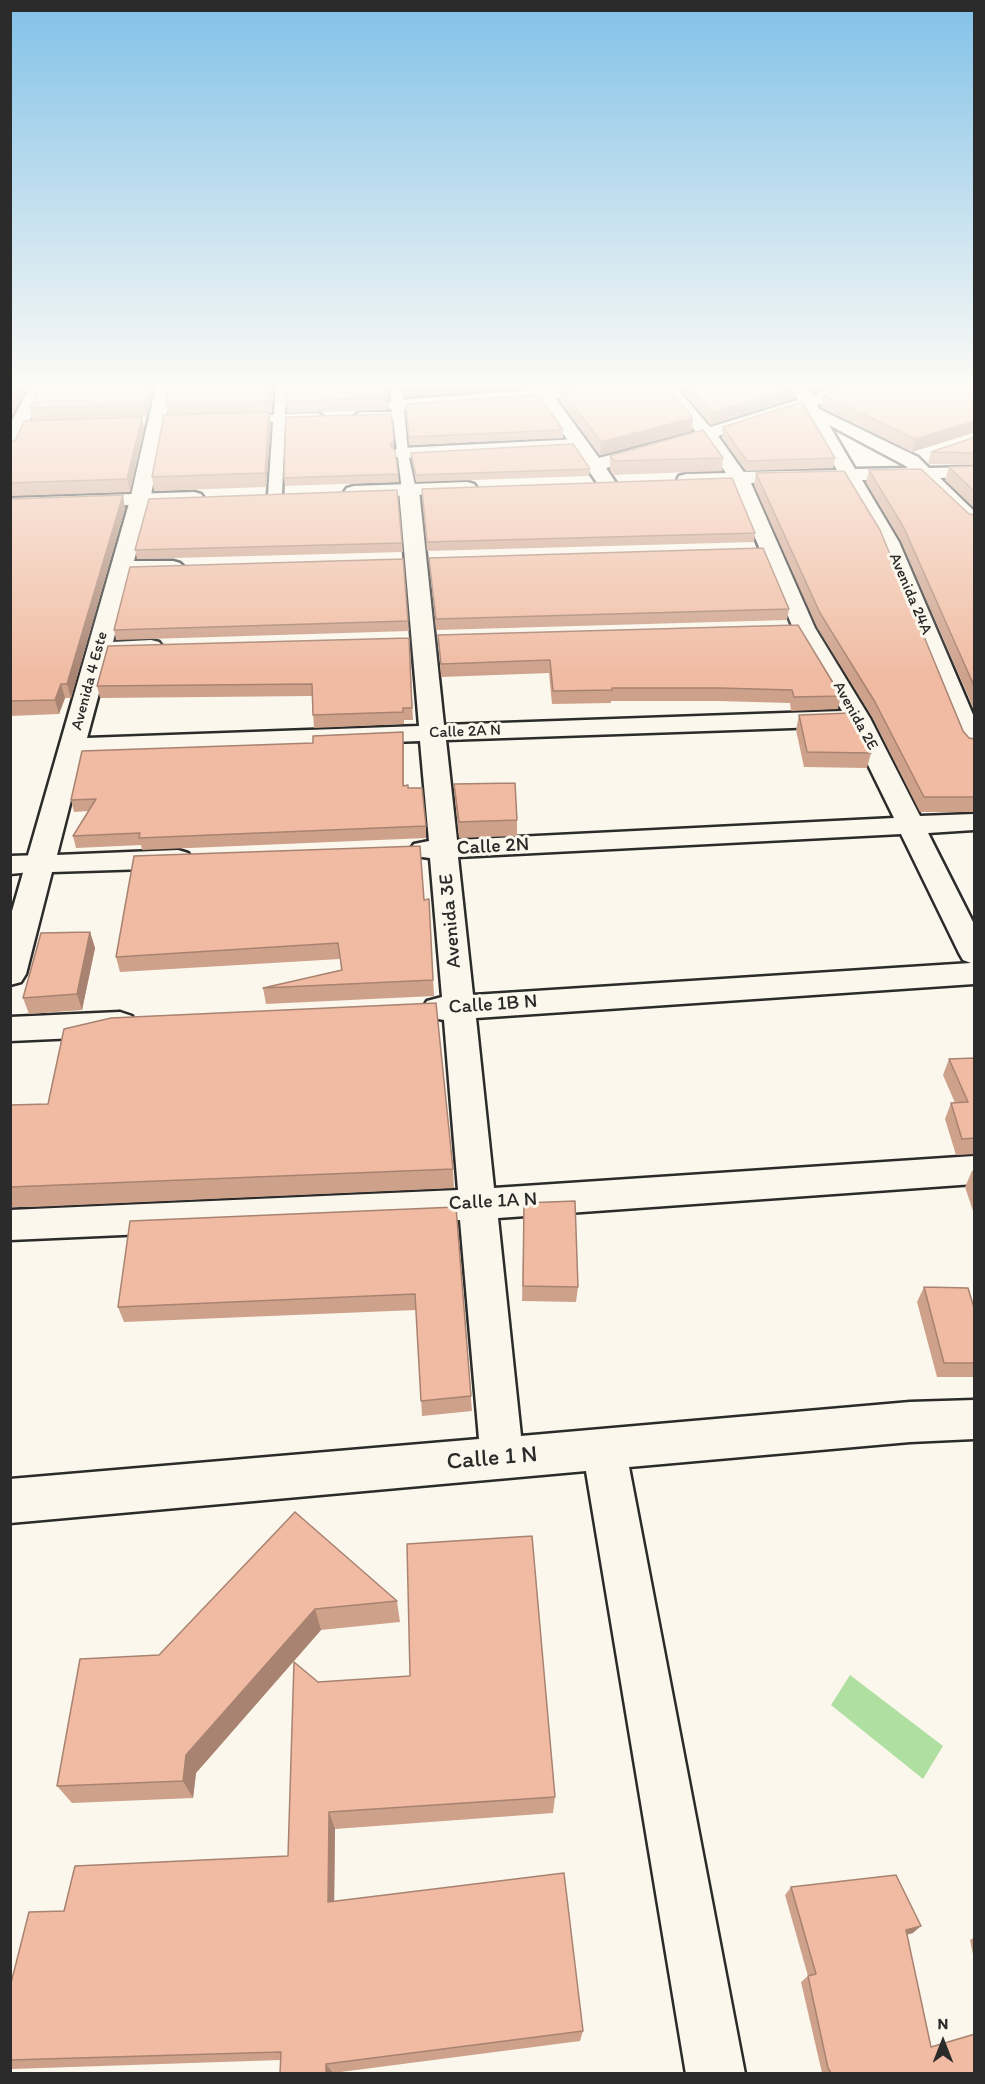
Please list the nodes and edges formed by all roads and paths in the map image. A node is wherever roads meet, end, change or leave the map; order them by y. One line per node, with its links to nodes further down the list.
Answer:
1 (143, 483): 16 (street, Avenida 4 Este)
2 (276, 483): 13 (lane)
3 (408, 483): 10 (lane, Avenida 3E)
4 (601, 483): 8 (street)
5 (741, 483): 23 (street, Avenida 2E)
6 (854, 483): 26 (street, Avenida 24A)
7 (935, 483): 18 (street)
8 (584, 484)
9 (490, 487): 10 (street)
10 (409, 490): 11 (street); 24 (street, Avenida 3E)
11 (331, 493)
12 (297, 494): 13 (street)
13 (275, 495): 14 (street)
14 (252, 496)
15 (207, 497): 16 (street)
16 (140, 500): 17 (street); 20 (street, Avenida 4 Este)
17 (10, 504)
18 (975, 521)
19 (192, 567): 20 (street)
20 (121, 568): 22 (street, Avenida 4 Este)
21 (169, 647): 22 (street)
22 (99, 649): 25 (street, Avenida 4 Este)
23 (858, 718): 24 (street, Calle 2A N); 28 (street, Avenida 2E)
24 (432, 733): 25 (street, Calle 2A N); 29 (street, Avenida 3E)
25 (73, 746): 33 (street, Avenida 4 Este)
26 (975, 746)
27 (975, 822): 28 (street, Calle 2N)
28 (911, 826): 29 (street, Calle 2N); 34 (street, Avenida 2E)
29 (444, 850): 30 (street, Calle 2N); 37 (street, Avenida 3E)
30 (397, 851)
31 (207, 858): 33 (street)
32 (10, 864): 33 (street)
33 (42, 864): 36 (street, Avenida 4 Este)
34 (975, 953)
35 (975, 973): 37 (street, Calle 1B N)
36 (10, 974)
37 (459, 1008): 38 (street, Calle 1B N); 42 (street, Avenida 3E)
38 (412, 1010)
39 (152, 1023): 40 (street)
40 (10, 1029)
41 (975, 1170): 42 (street, Calle 1A N)
42 (477, 1204): 43 (street, Calle 1A N); 46 (street, Avenida 3E)
43 (10, 1225)
44 (975, 1419): 45 (street, Calle 1 N)
45 (604, 1450): 46 (street, Calle 1 N); 48 (street)
46 (502, 1458): 47 (street, Calle 1 N)
47 (10, 1501)
48 (716, 2073)

